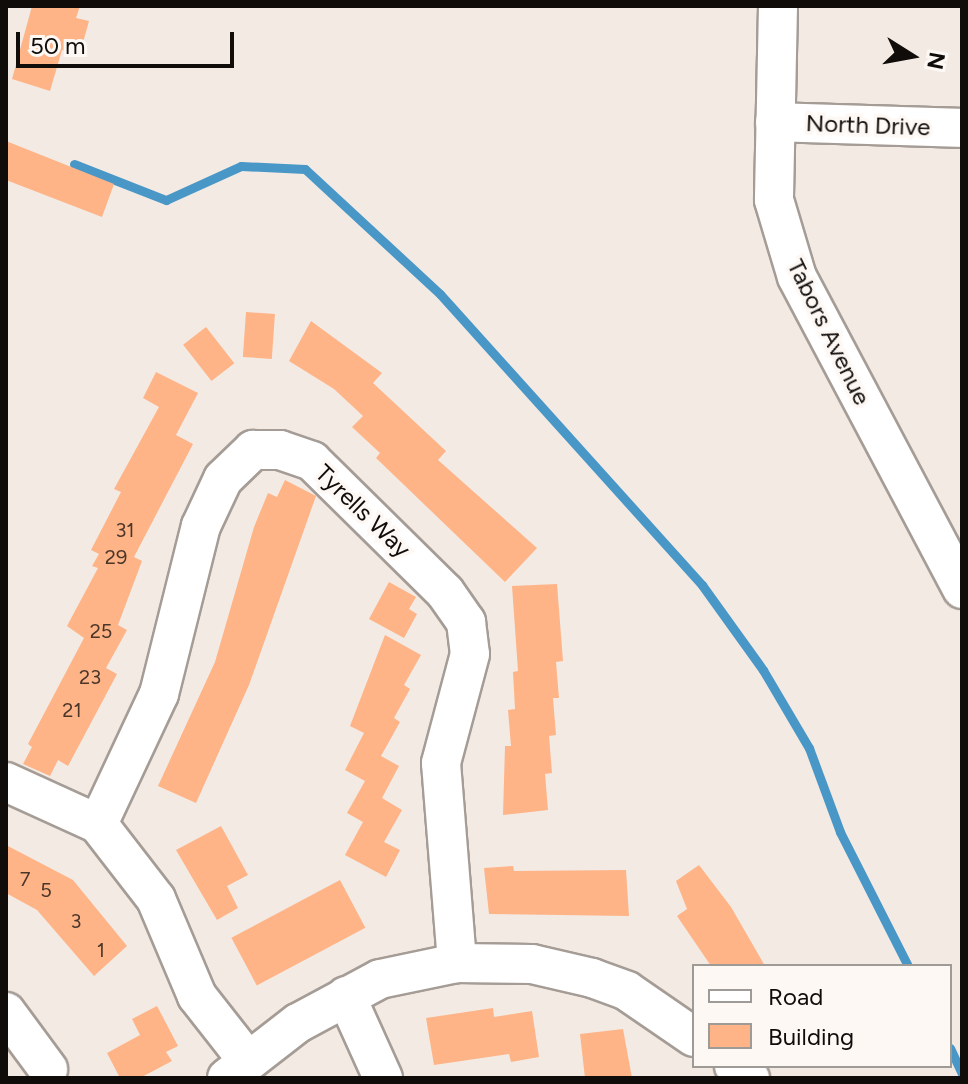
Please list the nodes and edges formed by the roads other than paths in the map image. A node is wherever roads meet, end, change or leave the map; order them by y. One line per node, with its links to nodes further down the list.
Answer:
1 (778, 6): 2 (street, Tabors Avenue)
2 (775, 122): 3 (street, North Drive); 4 (street, Tabors Avenue)
3 (962, 128)
4 (962, 589)
5 (6, 782): 6 (street)
6 (98, 824): 7 (street, Tyrells Way); 12 (street)
7 (457, 963): 8 (street); 10 (street)
8 (346, 996): 12 (street); 13 (street)
9 (6, 1012): 11 (street)
10 (692, 1036)
11 (48, 1069)
12 (237, 1070)
13 (383, 1078)

